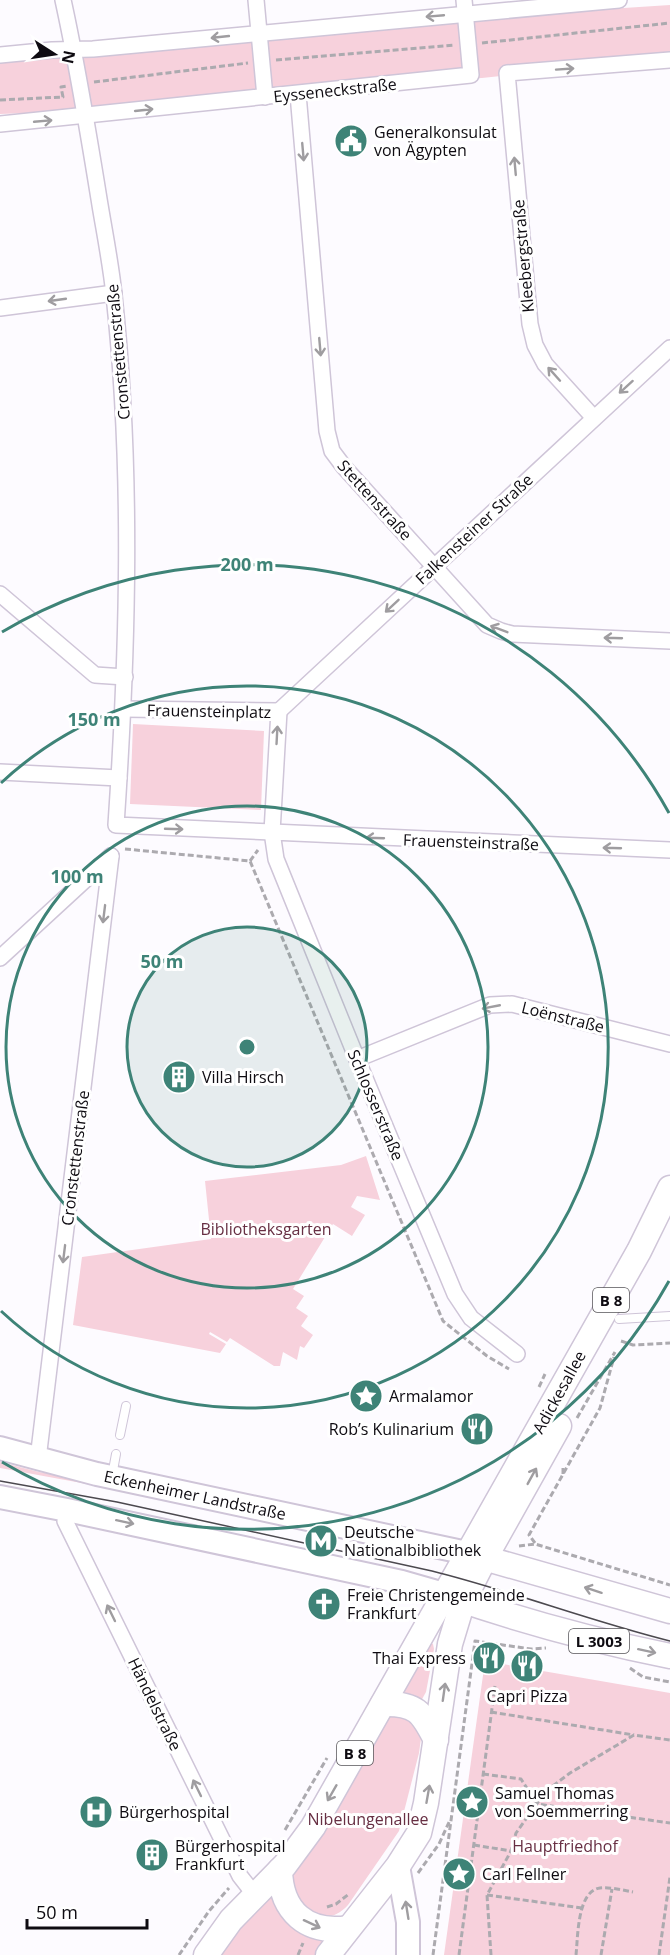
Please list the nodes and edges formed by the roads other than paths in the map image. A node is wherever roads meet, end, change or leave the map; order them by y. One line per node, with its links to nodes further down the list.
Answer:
1 (63, 0): 6 (street, Cronstettenstraße)
2 (256, 0): 5 (street)
3 (619, 0): 4 (street)
4 (465, 7): 5 (street, one-way to 5); 9 (street, Eysseneckstraße)
5 (259, 33): 6 (street, one-way to 6); 10 (street)
6 (73, 50): 7 (street); 11 (street, Cronstettenstraße)
7 (0, 55)
8 (670, 60): 16 (street, Kleebergstraße, one-way to 8)
9 (298, 94): 10 (street, Eysseneckstraße); 17 (street, Stettenstraße, one-way to 17)
10 (265, 97): 11 (street, Eysseneckstraße, one-way to 10)
11 (86, 116): 12 (street, Eysseneckstraße, one-way to 11); 13 (street, Cronstettenstraße)
12 (0, 124)
13 (114, 293): 14 (street, one-way to 14); 20 (street, Cronstettenstraße)
14 (0, 308)
15 (670, 348): 16 (street, Falkensteiner Straße, one-way to 16)
16 (594, 418): 17 (street, Falkensteiner Straße)
17 (434, 567): 19 (street, Stettenstraße, one-way to 17); 22 (street, Falkensteiner Straße, one-way to 22)
18 (0, 594): 20 (street)
19 (670, 640)
20 (125, 677): 21 (street, Cronstettenstraße)
21 (124, 709): 22 (street, Frauensteinplatz); 24 (street, Frauensteinplatz)
22 (279, 711): 25 (street, Frauensteinplatz, one-way to 22)
23 (0, 772): 24 (street)
24 (119, 778): 25 (street, Frauensteinplatz, one-way to 25)
25 (272, 832): 26 (street, Frauensteinstraße, one-way to 25); 29 (street, Schlosserstraße)
26 (670, 850)
27 (0, 958): 39 (street, Cronstettenstraße, one-way to 39)
28 (670, 1044): 29 (street, Loënstraße, one-way to 29)
29 (357, 1059): 34 (street, Schlosserstraße)
30 (670, 1188): 43 (main road, Adickesallee / B 8)
31 (670, 1224): 33 (main road, Adickesallee / B 8)
32 (670, 1316): 33 (lane)
33 (620, 1330): 43 (main road, Adickesallee / B 8, one-way to 33)
34 (517, 1354)
35 (126, 1406): 36 (lane)
36 (120, 1435)
37 (0, 1448): 39 (main road, Eckenheimer Landstraße)
38 (116, 1454): 40 (lane)
39 (38, 1459): 40 (main road, Eckenheimer Landstraße)
40 (111, 1477): 43 (main road, Eckenheimer Landstraße)
41 (0, 1497): 42 (main road)
42 (67, 1510): 44 (main road, one-way to 44); 51 (street, Händelstraße, one-way to 42)
43 (476, 1556): 44 (main road, Adickesallee / B 8); 45 (main road, Eckenheimer Landstraße, one-way to 43)
44 (454, 1598): 46 (main road, L 3003, one-way to 46); 47 (main road, B 8); 48 (main road, B 8, one-way to 44)
45 (670, 1611)
46 (670, 1656)
47 (383, 1704): 48 (main road); 50 (main road, B 8, one-way to 50)
48 (436, 1740): 49 (main road, B 8, one-way to 48)
49 (398, 1866): 52 (main road, B 8); 55 (main road, one-way to 49)
50 (280, 1870): 51 (main road, B 8); 52 (main road, one-way to 52)
51 (247, 1885): 53 (main road, B 8)
52 (348, 1928): 54 (main road, B 8)
53 (206, 1955)
54 (328, 1955)
55 (408, 1955)

